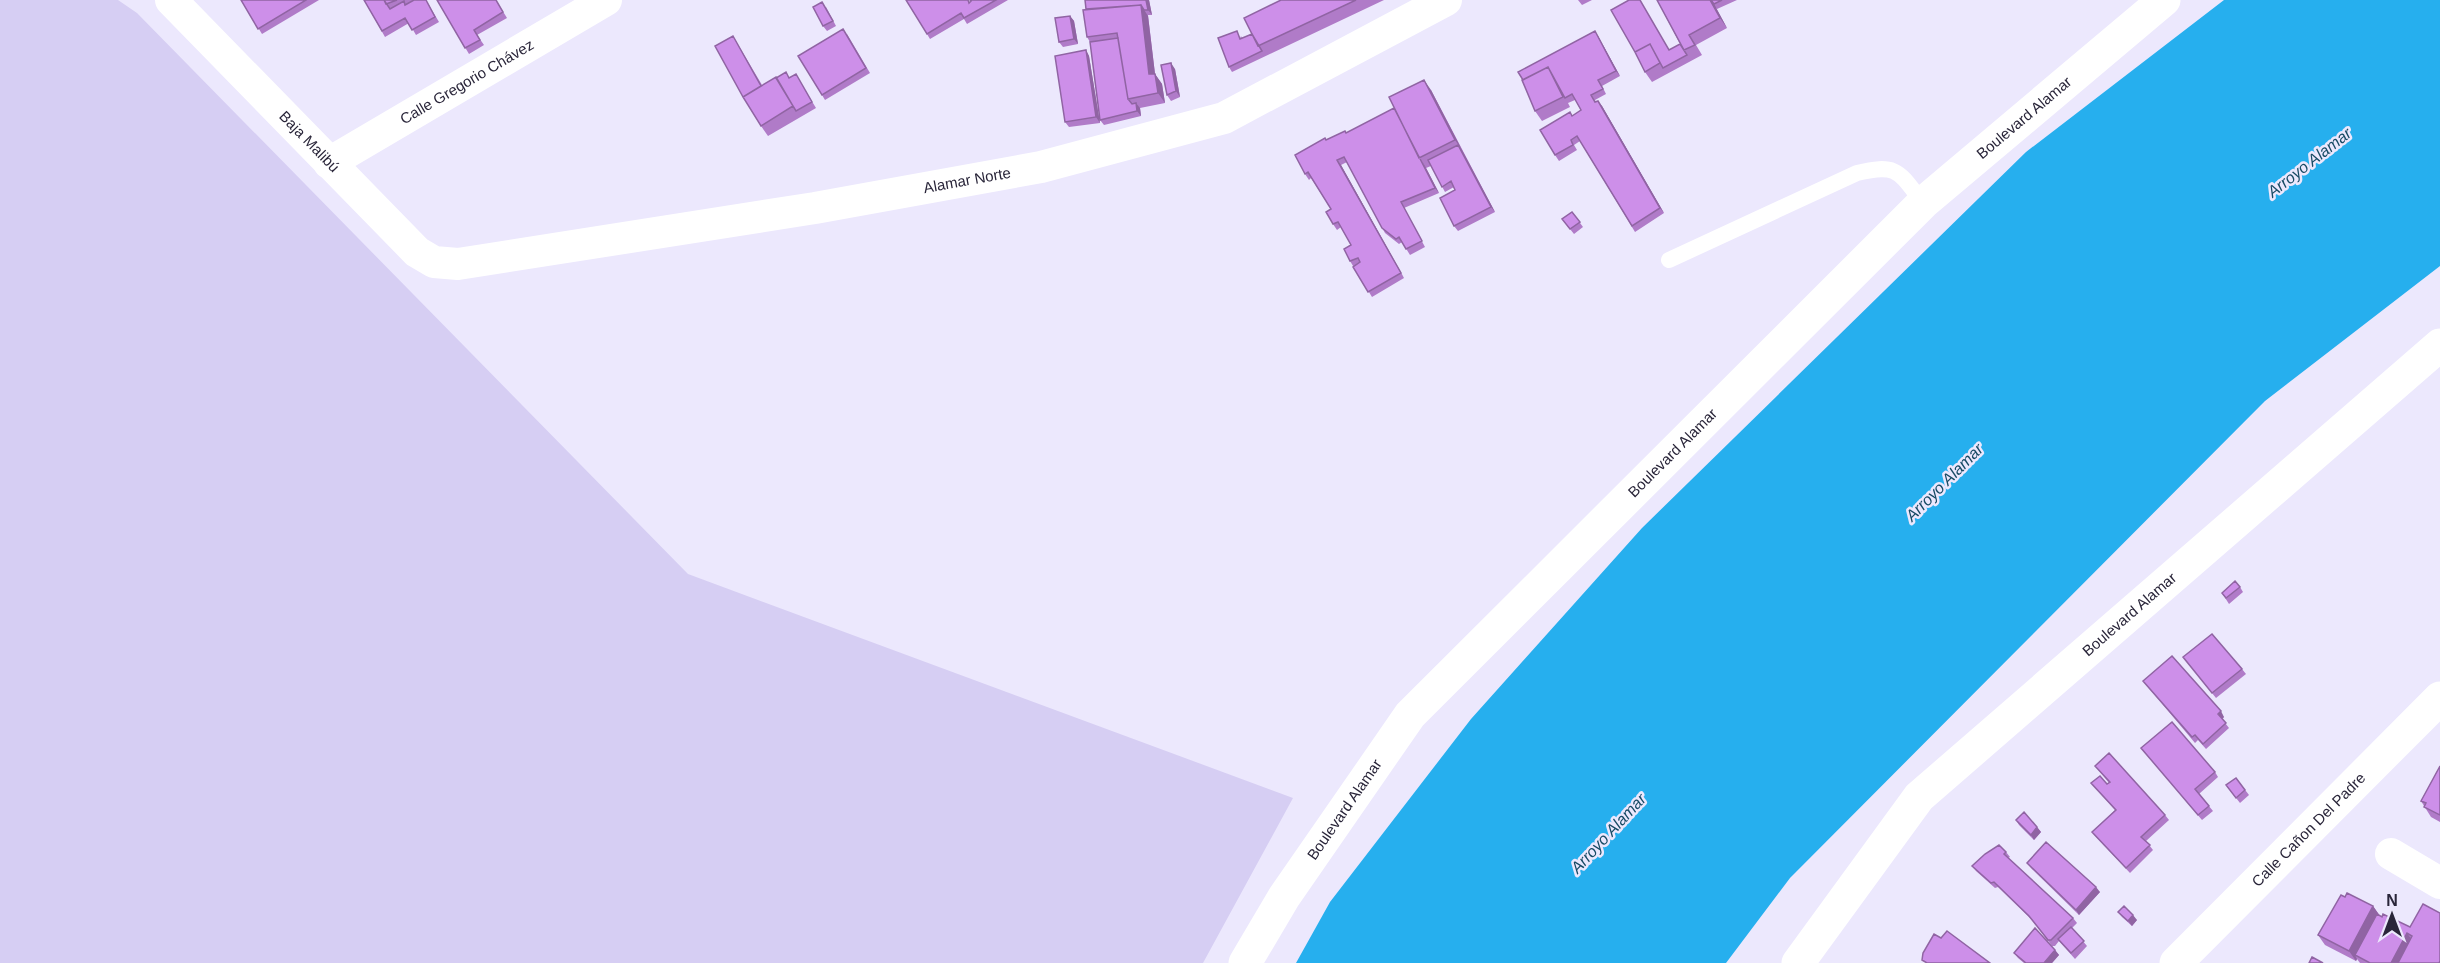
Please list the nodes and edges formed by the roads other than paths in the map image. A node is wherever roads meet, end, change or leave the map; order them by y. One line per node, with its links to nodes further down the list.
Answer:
1 (171, 0): 5 (street, Baja Malibú)
2 (606, 0): 5 (street, Calle Gregorio Chávez)
3 (1446, 0): 8 (street, Alamar Norte)
4 (2164, 0): 6 (main road, Boulevard Alamar)
5 (329, 163): 8 (street, Baja Malibú)
6 (1923, 203): 7 (lane); 13 (main road, Boulevard Alamar)
7 (1670, 260)
8 (458, 264)
9 (2440, 345): 14 (main road, Boulevard Alamar)
10 (2440, 698): 15 (main road, Calle Cañon Del Padre)
11 (2391, 854): 12 (street)
12 (2440, 883)
13 (1245, 963)
14 (1798, 963)
15 (2176, 963)

